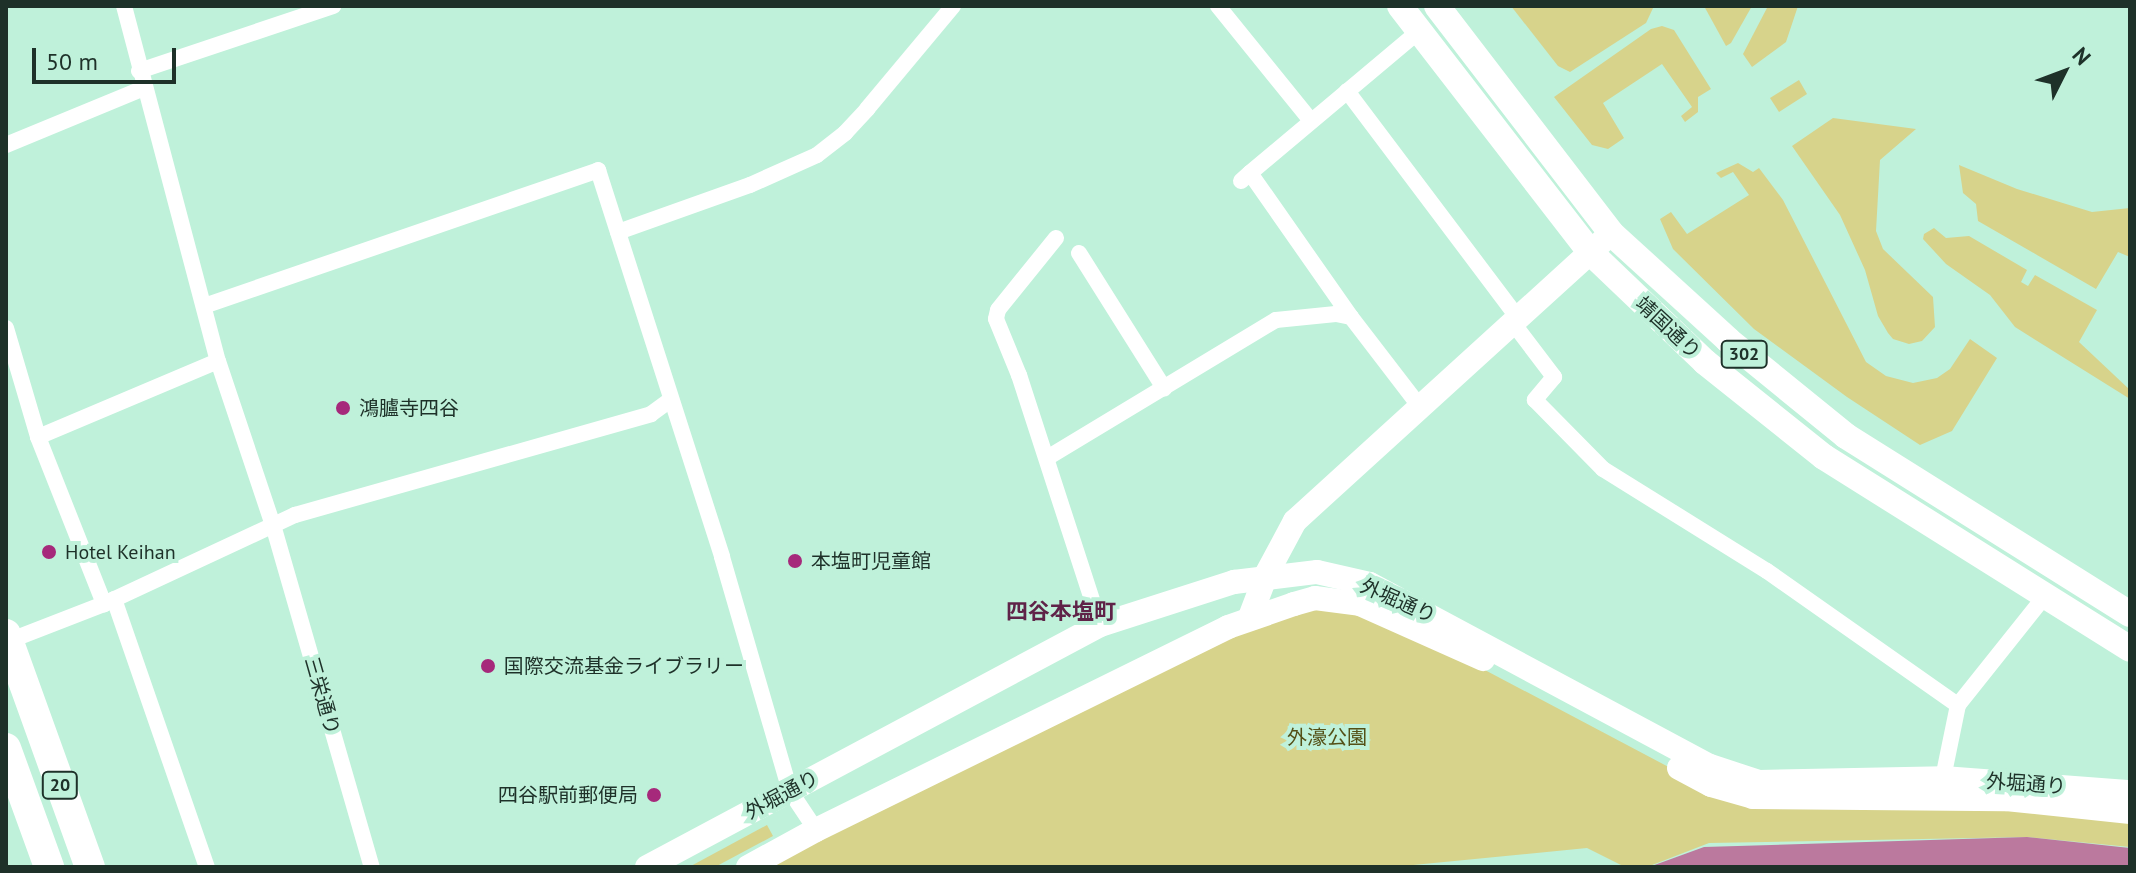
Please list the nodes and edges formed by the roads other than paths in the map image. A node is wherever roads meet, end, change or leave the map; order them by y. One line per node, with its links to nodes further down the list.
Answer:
1 (124, 6): 8 (street, 三栄通り)
2 (333, 6): 8 (street)
3 (953, 6): 13 (street)
4 (1218, 6): 11 (street)
5 (1400, 6): 7 (main road, 靖国通り / 302)
6 (1437, 6): 14 (main road, 靖国通り / 302)
7 (1418, 32): 10 (street); 16 (main road, 靖国通り / 302)
8 (139, 71): 9 (street, 三栄通り)
9 (144, 88): 12 (street); 18 (street, 三栄通り)
10 (1347, 91): 11 (street); 20 (street)
11 (1311, 121): 19 (street)
12 (6, 145)
13 (618, 232): 18 (street); 24 (street)
14 (1611, 233): 16 (main road); 32 (main road, 靖国通り / 302)
15 (1056, 238): 27 (street)
16 (1590, 252): 20 (main road); 30 (main road, 靖国通り / 302)
17 (1079, 253): 23 (street)
18 (204, 306): 22 (street, 三栄通り)
19 (1351, 317): 23 (street); 25 (street)
20 (1515, 320): 25 (main road); 37 (street)
21 (6, 328): 26 (street)
22 (218, 361): 26 (street); 28 (street, 三栄通り)
23 (1164, 388): 27 (street)
24 (669, 401): 28 (street); 40 (street)
25 (1420, 407): 29 (main road)
26 (38, 437): 31 (street)
27 (1047, 458): 34 (street)
28 (273, 525): 31 (street); 47 (street, 三栄通り)
29 (1266, 575): 33 (main road); 34 (main road, 外堀通り); 39 (main road, 外堀通り)
30 (2045, 596): 36 (main road, 靖国通り / 302); 37 (street)
31 (109, 601): 35 (street); 46 (street)
32 (2130, 614)
33 (1250, 617): 42 (main road, 外堀通り); 43 (main road, 外堀通り)
34 (1100, 625): 40 (main road, 外堀通り)
35 (7, 639): 45 (highway, 20)
36 (2130, 649)
37 (1958, 705): 39 (street)
38 (6, 748): 44 (highway, 20)
39 (1943, 778): 41 (main road, 外堀通り)
40 (790, 791): 43 (street); 48 (main road, 外堀通り)
41 (2130, 792)
42 (2130, 812)
43 (816, 830): 49 (main road, 外堀通り)
44 (49, 867)
45 (90, 867)
46 (207, 867)
47 (372, 867)
48 (647, 867)
49 (748, 867)

